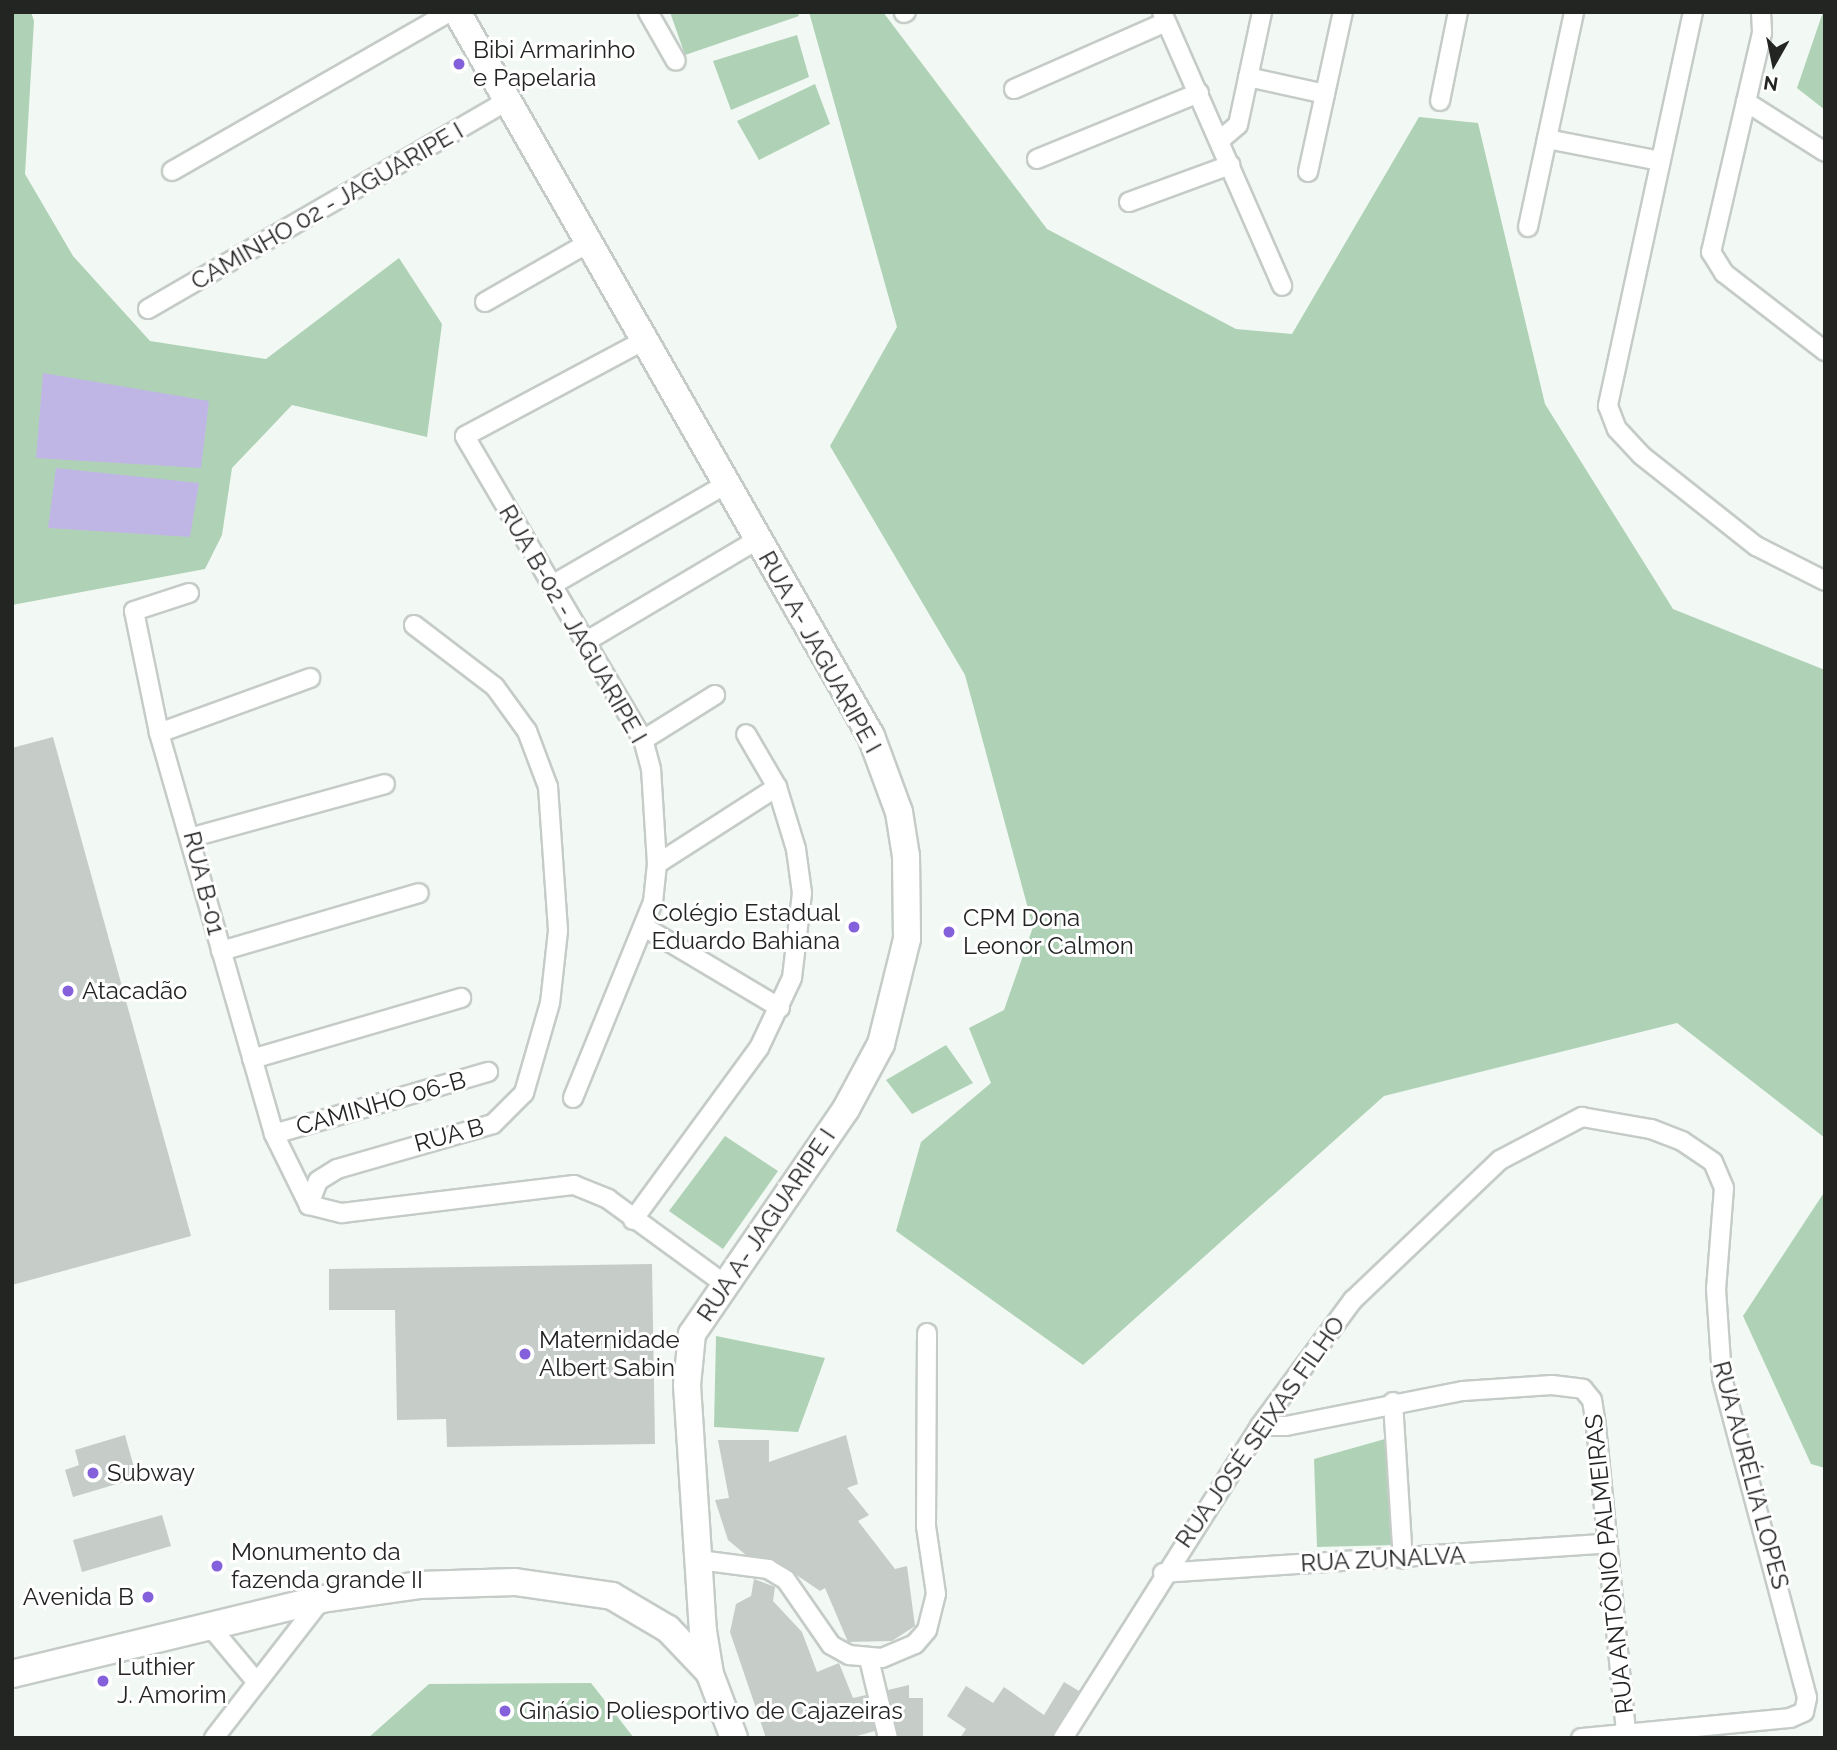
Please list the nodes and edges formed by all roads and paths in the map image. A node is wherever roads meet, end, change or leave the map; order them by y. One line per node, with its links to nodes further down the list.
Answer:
1 (450, 12): 25 (street)
2 (457, 12): 17 (main road, RUA A- JAGUARIPE I)
3 (648, 12): 11 (street)
4 (1262, 12): 12 (street)
5 (1343, 12): 15 (street)
6 (1458, 12): 16 (street)
7 (1574, 12): 19 (street)
8 (1693, 12): 23 (street)
9 (1761, 12): 18 (street)
10 (1169, 20): 13 (street); 14 (street)
11 (676, 61)
12 (1248, 77): 15 (street); 20 (street)
13 (1014, 89)
14 (1199, 93): 20 (street); 22 (street)
15 (1325, 94): 26 (street)
16 (1440, 101)
17 (505, 102): 29 (main road, RUA A- JAGUARIPE I); 32 (street, CAMINHO 02 - JAGUARIPE I)
18 (1746, 103): 21 (street); 34 (street)
19 (1547, 139): 23 (street); 28 (street)
20 (1220, 140): 24 (street)
21 (1825, 152)
22 (1037, 159)
23 (1660, 161): 37 (street)
24 (1230, 165): 27 (street); 30 (street)
25 (172, 172)
26 (1308, 172)
27 (1129, 202)
28 (1528, 227)
29 (588, 243): 31 (street); 33 (main road, RUA A- JAGUARIPE I)
30 (1282, 286)
31 (485, 302)
32 (148, 309)
33 (643, 341): 35 (main road, RUA A- JAGUARIPE I); 38 (street, RUA B-02 - JAGUARIPE I)
34 (1825, 351)
35 (726, 484): 36 (main road, RUA A- JAGUARIPE I); 38 (street)
36 (757, 540): 41 (street); 63 (main road, RUA A- JAGUARIPE I)
37 (1825, 581)
38 (552, 585): 41 (street, RUA B-02 - JAGUARIPE I)
39 (189, 593): 44 (street, RUA B-01)
40 (415, 625): 61 (street, RUA B)
41 (585, 642): 46 (street, RUA B-02 - JAGUARIPE I)
42 (310, 678): 44 (street)
43 (715, 695): 46 (street)
44 (159, 733): 49 (street, RUA B-01)
45 (746, 734): 48 (street)
46 (643, 740): 50 (street, RUA B-02 - JAGUARIPE I)
47 (385, 784): 49 (street)
48 (778, 787): 50 (street); 55 (street)
49 (193, 838): 53 (street, RUA B-01)
50 (657, 864): 52 (street, RUA B-02 - JAGUARIPE I)
51 (419, 893): 53 (street)
52 (646, 928): 55 (street); 58 (street, RUA B-02 - JAGUARIPE I)
53 (221, 951): 56 (street, RUA B-01)
54 (461, 998): 56 (street)
55 (780, 1008): 62 (street)
56 (252, 1059): 59 (street, RUA B-01)
57 (488, 1072): 59 (street, CAMINHO 06-B)
58 (573, 1098)
59 (274, 1134): 61 (street, RUA B-01)
60 (1500, 1160): 66 (street, RUA JOSÉ SEIXAS FILHO); 77 (street, RUA AURÉLIA LOPES)
61 (309, 1205): 62 (street)
62 (633, 1220): 63 (street)
63 (723, 1283): 69 (main road, RUA A- JAGUARIPE I)
64 (927, 1333): 73 (street)
65 (1393, 1402): 66 (street, RUA ANTÔNIO PALMEIRAS); 67 (street, RUA ANTÔNIO PALMEIRAS); 68 (street)
66 (1260, 1426): 70 (street, RUA JOSÉ SEIXAS FILHO)
67 (1604, 1544): 68 (street, RUA ZUNALVA); 77 (street, RUA ANTÔNIO PALMEIRAS)
68 (1403, 1559): 70 (street, RUA ZUNALVA)
69 (699, 1560): 73 (street); 74 (main road, RUA A- JAGUARIPE I)
70 (1163, 1573): 81 (street, RUA JOSÉ SEIXAS FILHO)
71 (322, 1599): 72 (main road); 74 (main road); 76 (street)
72 (208, 1624): 75 (main road); 76 (street)
73 (869, 1659): 80 (street)
74 (710, 1674): 79 (main road)
75 (12, 1675)
76 (255, 1681): 78 (street)
77 (1626, 1734): 82 (street, RUA AURÉLIA LOPES)
78 (214, 1738)
79 (734, 1738)
80 (888, 1738)
81 (1063, 1738)
82 (1581, 1738)

